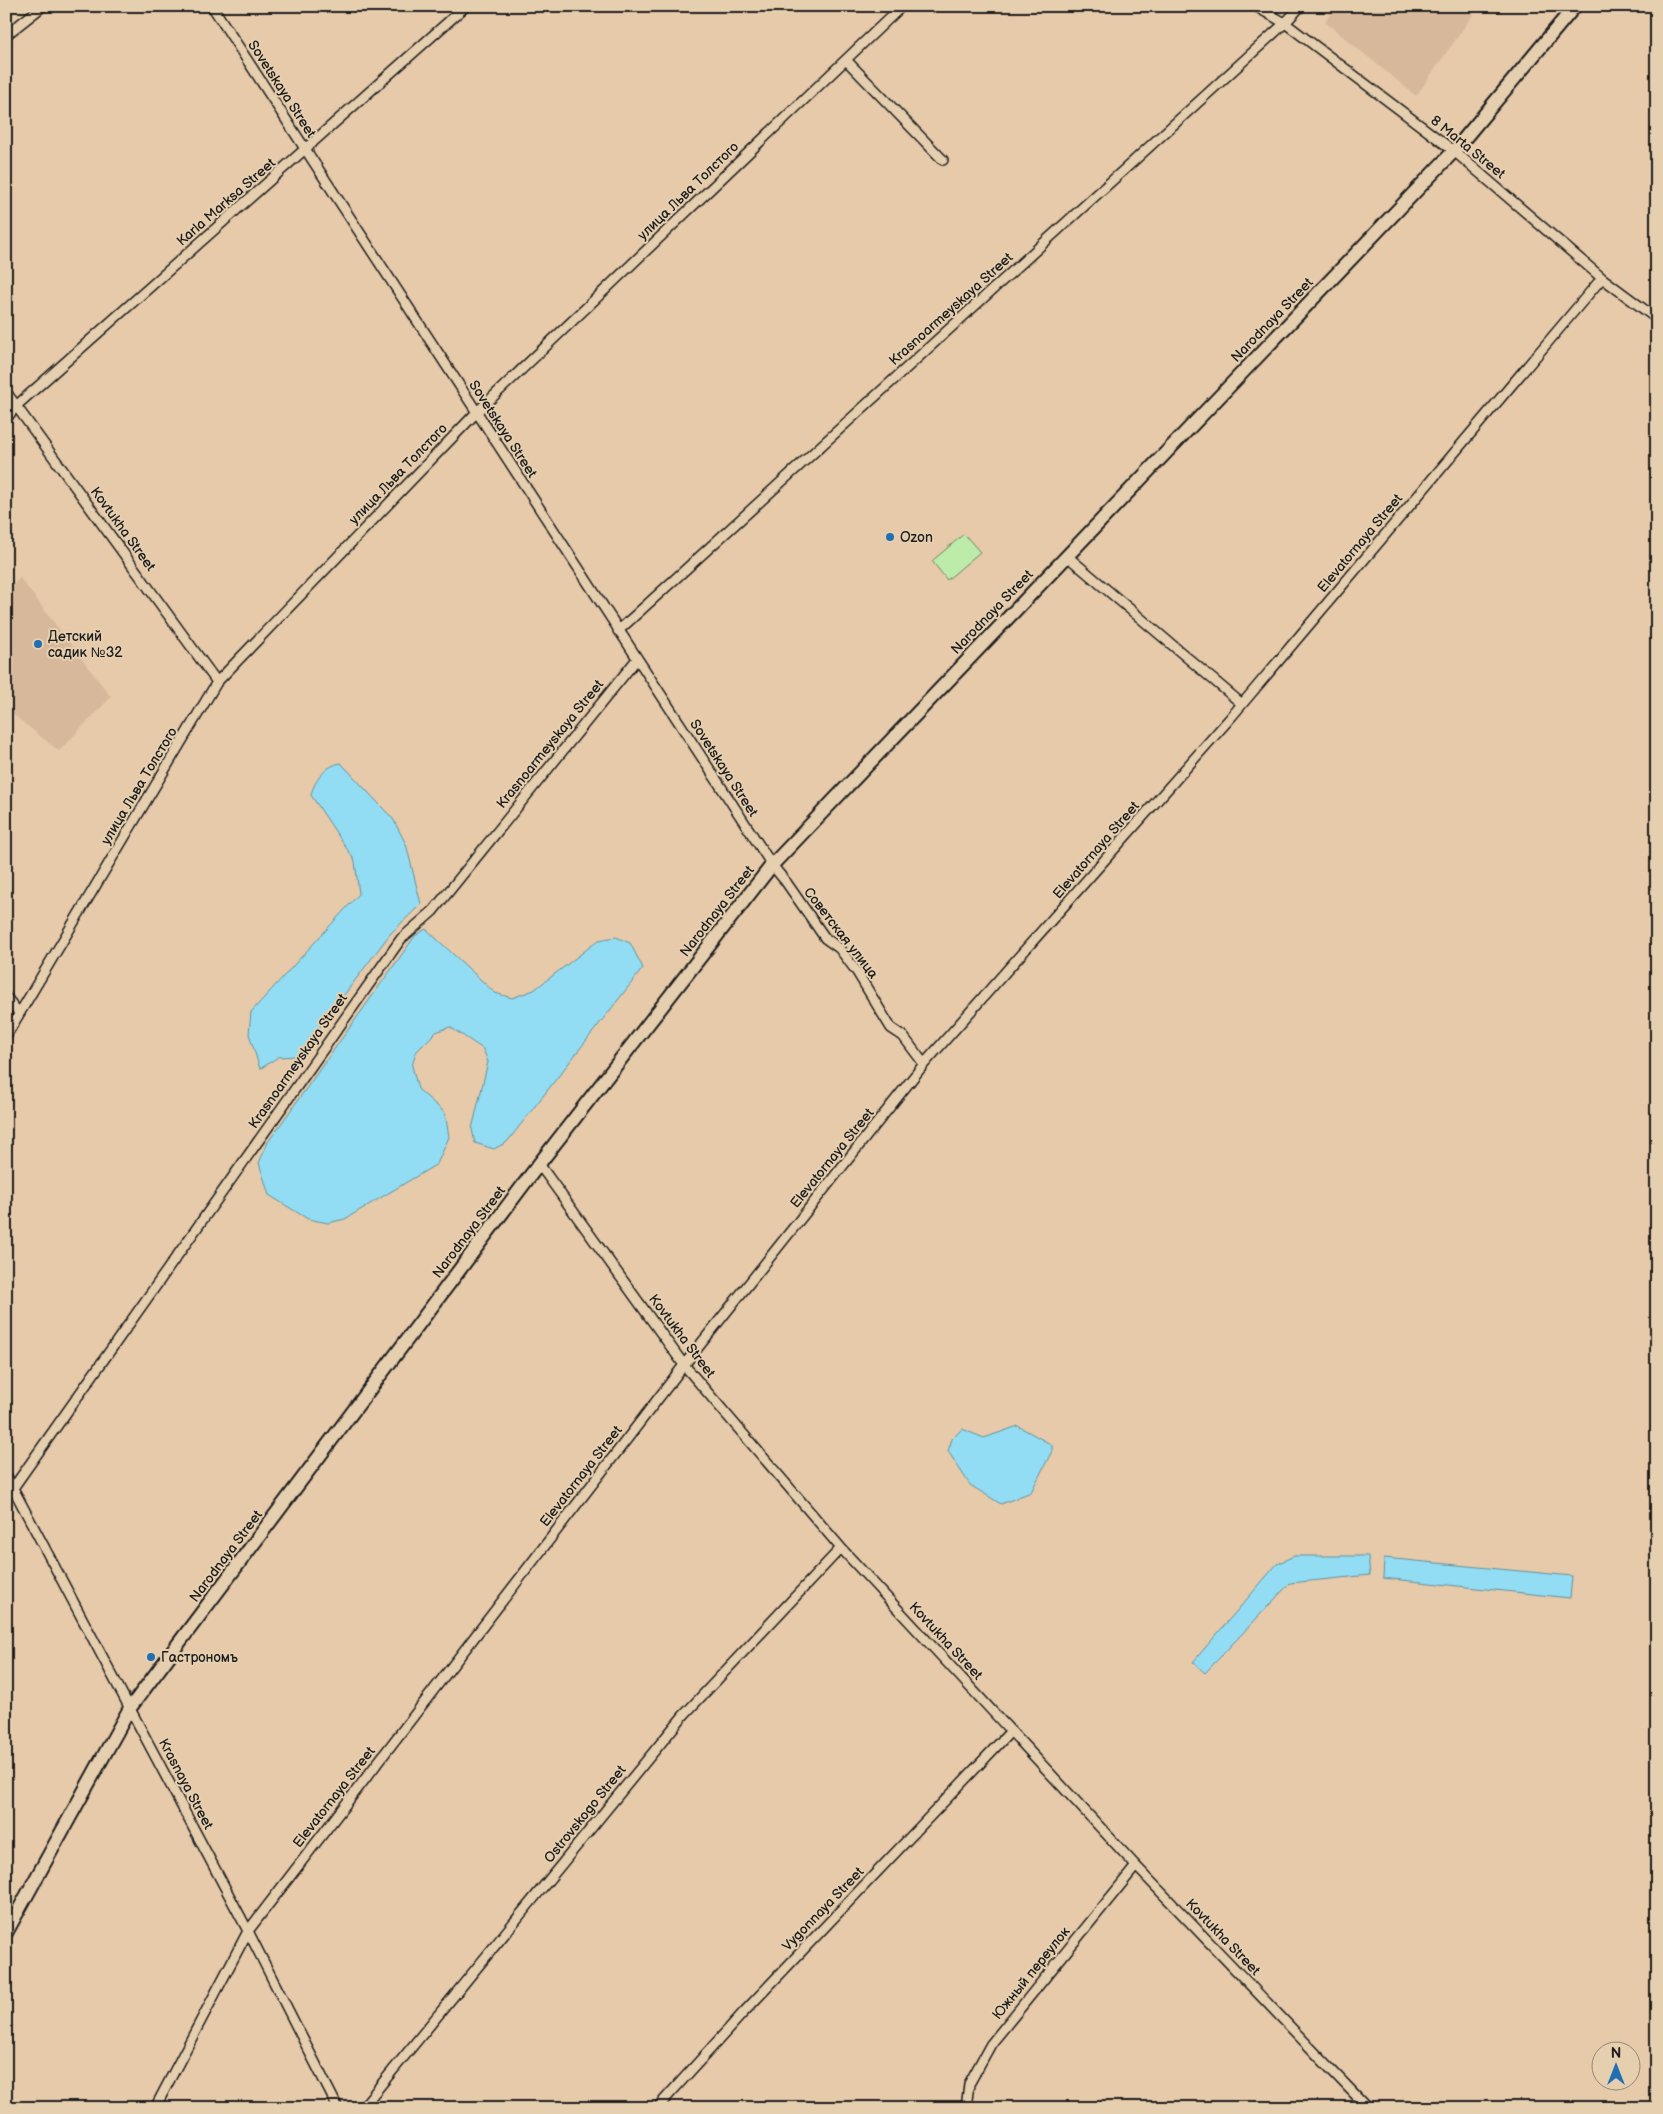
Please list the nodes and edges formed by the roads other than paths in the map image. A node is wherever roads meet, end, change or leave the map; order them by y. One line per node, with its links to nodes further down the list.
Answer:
1 (43, 6): 9 (street)
2 (212, 6): 11 (street, Sovetskaya Street)
3 (466, 6): 11 (street, Karla Marksa Street)
4 (902, 6): 10 (street, улица Льва Толстого)
5 (1255, 6): 8 (street, 8 Marta Street)
6 (1301, 6): 8 (street, Krasnoarmeyskaya Street)
7 (1574, 6): 12 (main road, Narodnaya Street)
8 (1285, 23): 12 (street, 8 Marta Street); 21 (street, Krasnoarmeyskaya Street)
9 (6, 35)
10 (846, 60): 13 (street); 18 (street, улица Льва Толстого)
11 (305, 151): 17 (street, Karla Marksa Street); 18 (street, Sovetskaya Street)
12 (1454, 151): 14 (street, 8 Marta Street); 20 (main road, Narodnaya Street)
13 (943, 160)
14 (1602, 278): 15 (street, 8 Marta Street); 24 (street, Elevatornaya Street)
15 (1657, 319)
16 (6, 392): 17 (street, Kovtukha Street)
17 (16, 406): 19 (street, Karla Marksa Street); 23 (street, Kovtukha Street)
18 (476, 413): 21 (street, Sovetskaya Street); 23 (street, улица Льва Толстого)
19 (6, 419)
20 (1067, 556): 24 (street); 25 (main road, Narodnaya Street)
21 (618, 631): 22 (street, Sovetskaya Street)
22 (637, 659): 25 (street, Sovetskaya Street); 33 (street, Krasnoarmeyskaya Street)
23 (217, 682): 27 (street, улица Льва Толстого)
24 (1242, 704): 29 (street, Elevatornaya Street)
25 (772, 865): 29 (street, Советская улица); 30 (main road, Narodnaya Street)
26 (6, 997): 27 (street)
27 (20, 1013): 28 (street, улица Льва Толстого)
28 (6, 1036)
29 (924, 1064): 31 (street, Elevatornaya Street)
30 (539, 1164): 31 (street, Kovtukha Street); 36 (main road, Narodnaya Street)
31 (684, 1365): 35 (street, Kovtukha Street); 39 (street, Elevatornaya Street)
32 (6, 1474): 33 (street, Krasnaya Street)
33 (13, 1488): 34 (street, Krasnoarmeyskaya Street); 36 (street, Krasnaya Street)
34 (6, 1498)
35 (841, 1548): 37 (street, Kovtukha Street); 43 (street, Ostrovskogo Street)
36 (130, 1708): 39 (street, Krasnaya Street); 40 (main road, Narodnaya Street)
37 (1011, 1731): 38 (street, Kovtukha Street); 44 (street, Vygonnaya Street)
38 (1136, 1866): 45 (street, Южный переулок); 46 (street, Kovtukha Street)
39 (248, 1931): 41 (street, Elevatornaya Street); 42 (street, Krasnaya Street)
40 (6, 1933)
41 (155, 2108)
42 (338, 2108)
43 (362, 2108)
44 (657, 2108)
45 (966, 2108)
46 (1368, 2108)

